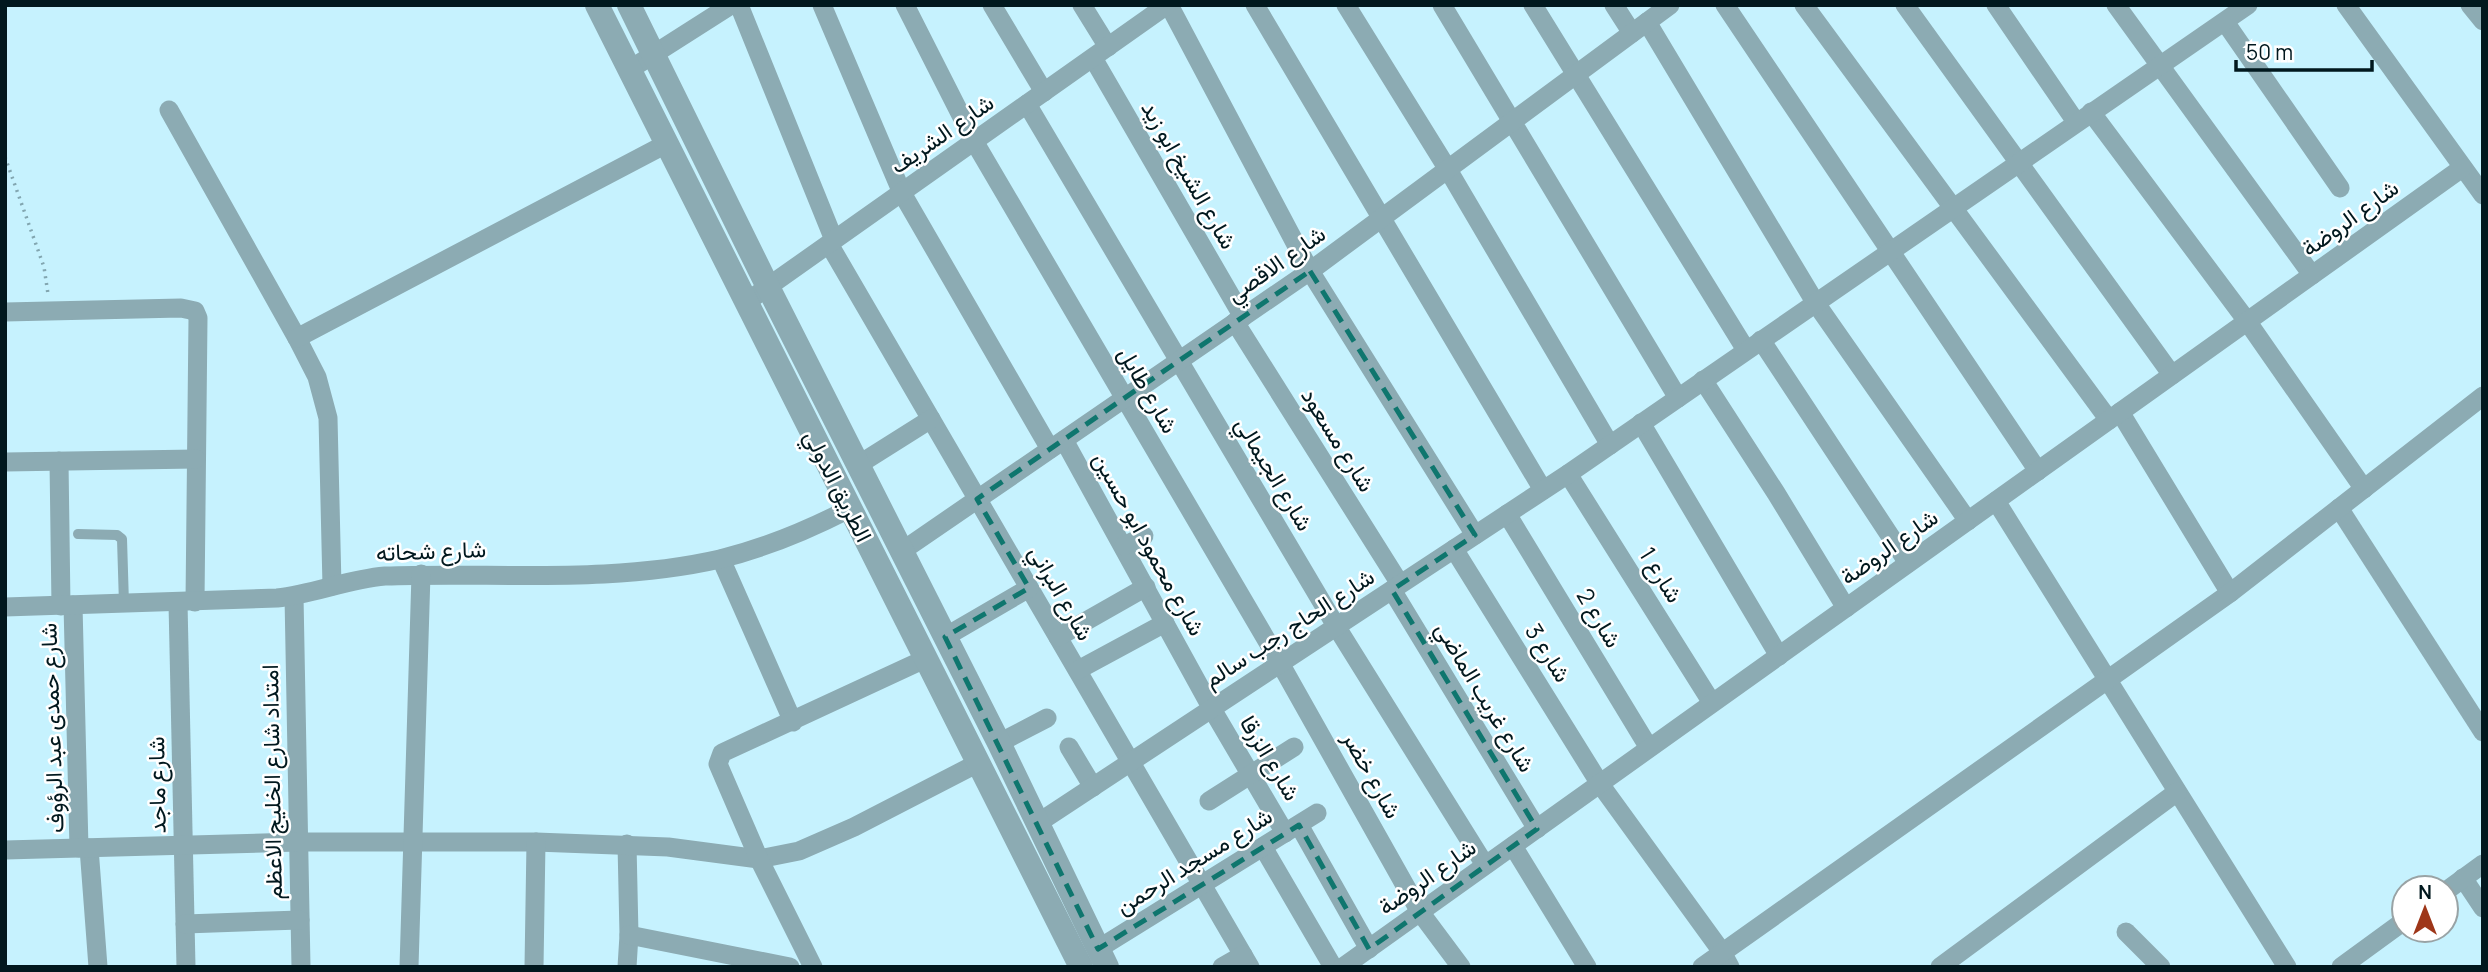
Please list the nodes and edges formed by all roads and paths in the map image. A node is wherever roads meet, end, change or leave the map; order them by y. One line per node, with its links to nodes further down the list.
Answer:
1 (597, 5): 30 (street, الطريق الدولي)
2 (629, 5): 28 (street, الطريق الدولي)
3 (731, 5): 28 (street)
4 (739, 5): 48 (street, شارع البراني)
5 (822, 5): 45 (street, شارع محمود ابو حسين)
6 (905, 5): 37 (street, شارع طايل)
7 (992, 5): 32 (street)
8 (1082, 5): 27 (street, شارع الشيخ ابو زيد)
9 (1168, 5): 27 (street, شارع الشريف); 50 (street)
10 (1255, 5): 47 (street)
11 (1346, 5): 41 (street)
12 (1442, 5): 36 (street)
13 (1533, 5): 31 (street)
14 (1614, 5): 26 (street)
15 (1670, 5): 26 (street, شارع الاقصي)
16 (1725, 5): 49 (street)
17 (1804, 5): 46 (street)
18 (1905, 5): 40 (street)
19 (1996, 5): 35 (street)
20 (2116, 5): 29 (street)
21 (2248, 5): 25 (street, شارع الحاج رجب سالم)
22 (2346, 5): 42 (street)
23 (2470, 5): 24 (street)
24 (2483, 21)
25 (2225, 22): 29 (street, شارع الحاج رجب سالم); 44 (street)
26 (1639, 28): 31 (street, شارع الاقصي); 53 (street)
27 (1100, 53): 32 (street, شارع الشريف); 57 (street, شارع الشيخ ابو زيد)
28 (653, 54): 30 (street); 52 (street, الطريق الدولي)
29 (2159, 65): 35 (street, شارع الحاج رجب سالم); 51 (street)
30 (629, 70): 38 (street, الطريق الدولي)
31 (1575, 75): 36 (street, شارع الاقصي); 60 (street)
32 (1044, 92): 33 (street, شارع الشريف)
33 (1027, 104): 37 (street, شارع الشريف); 61 (street, شارع الجيمالي)
34 (169, 110): 59 (street)
35 (2084, 117): 40 (street, شارع الحاج رجب سالم); 58 (street)
36 (1511, 121): 41 (street, شارع الاقصي); 66 (street)
37 (974, 141): 45 (street, شارع الشريف); 65 (street, شارع طايل)
38 (666, 144): 54 (street, الطريق الدولي); 59 (street)
39 (5, 158): 55 (path)
40 (2018, 162): 46 (street, شارع الحاج رجب سالم); 62 (street)
41 (1447, 168): 47 (street, شارع الاقصي); 71 (street)
42 (2462, 168): 43 (street); 51 (street, شارع الروضة)
43 (2480, 186)
44 (2340, 188)
45 (902, 193): 48 (street, شارع الشريف); 70 (street, شارع محمود ابو حسين)
46 (1952, 208): 49 (street, شارع الحاج رجب سالم); 67 (street)
47 (1381, 219): 50 (street, شارع الاقصي); 79 (street)
48 (832, 242): 52 (street, شارع الشريف); 68 (street, شارع البراني)
49 (1890, 251): 53 (street, شارع الحاج رجب سالم); 76 (street)
50 (1310, 271): 57 (street, شارع الاقصي); 87 (street)
51 (2312, 275): 58 (street, شارع الروضة)
52 (768, 287): 54 (street, شارع الشريف); 75 (street, الطريق الدولي)
53 (1815, 302): 60 (street, شارع الحاج رجب سالم); 85 (street)
54 (745, 303): 83 (street, الطريق الدولي)
55 (51, 310): 56 (street); 72 (street, شارع ماجد)
56 (5, 312)
57 (1239, 320): 61 (street, شارع الاقصي); 99 (street, شارع مسعود)
58 (2247, 321): 62 (street, شارع الروضة); 78 (street)
59 (297, 338): 96 (street)
60 (1754, 345): 63 (street, شارع الحاج رجب سالم); 94 (street)
61 (1178, 362): 65 (street, شارع الاقصي); 108 (street, شارع الجيمالي)
62 (2172, 375): 67 (street, شارع الروضة)
63 (1703, 380): 66 (street, شارع الحاج رجب سالم); 106 (street)
64 (2483, 396): 78 (street)
65 (1124, 398): 70 (street, شارع الاقصي); 113 (street, شارع طايل)
66 (1678, 398): 69 (street, شارع الحاج رجب سالم)
67 (2115, 416): 76 (street, شارع الروضة); 100 (street)
68 (931, 419): 75 (street); 80 (street, شارع البراني)
69 (1641, 423): 71 (street, شارع الحاج رجب سالم); 111 (street)
70 (1057, 445): 80 (street, شارع الاقصي); 91 (street, شارع محمود ابو حسين)
71 (1609, 445): 77 (street, شارع الحاج رجب سالم)
72 (196, 459): 73 (street); 102 (street, شارع ماجد)
73 (58, 461): 74 (street); 104 (street, شارع حمدى عبد الرؤوف)
74 (5, 462)
75 (858, 465): 89 (street, الطريق الدولي)
76 (2038, 471): 81 (street, شارع الروضة)
77 (1568, 474): 79 (street, شارع الحاج رجب سالم); 116 (street, شارع 1)
78 (2364, 489): 82 (street)
79 (1543, 490): 84 (street, شارع الحاج رجب سالم)
80 (977, 499): 89 (street, شارع الاقصي); 97 (street, شارع البراني)
81 (1996, 501): 85 (street, شارع الروضة); 115 (street)
82 (2339, 508): 100 (street); 120 (street)
83 (849, 509): 90 (street, الطريق الدولي); 93 (street, شارع شحاته)
84 (1507, 514): 87 (street, شارع الحاج رجب سالم); 124 (street, شارع 2)
85 (1968, 521): 94 (street, شارع الروضة)
86 (78, 534): 103 (lane)
87 (1475, 535): 92 (street, شارع الحاج رجب سالم)
88 (1144, 536): 91 (street)
89 (897, 542): 90 (street); 109 (street, الطريق الدولي)
90 (868, 545): 112 (street, الطريق الدولي)
91 (1124, 547): 98 (street, شارع محمود ابو حسين)
92 (1454, 549): 99 (street, شارع الحاج رجب سالم); 128 (street, شارع 3)
93 (721, 559): 95 (street, شارع شحاته); 119 (street)
94 (1908, 564): 106 (street, شارع الروضة)
95 (421, 574): 96 (street, شارع شحاته); 136 (street)
96 (332, 586): 101 (street, شارع شحاته)
97 (1029, 587): 109 (street); 110 (street, شارع البراني)
98 (1146, 587): 107 (street, شارع محمود ابو حسين); 110 (street)
99 (1396, 587): 108 (street, شارع الحاج رجب سالم); 135 (street, شارع غريب الماضي)
100 (2230, 593): 115 (street)
101 (293, 596): 102 (street, شارع شحاته); 137 (street, امتداد شارع الخليج الاعظم)
102 (187, 603): 103 (street, شارع شحاته); 140 (street, شارع ماجد)
103 (124, 604): 104 (street, شارع شحاته)
104 (67, 606): 105 (street, شارع شحاته); 143 (street, شارع حمدى عبد الرؤوف)
105 (5, 607)
106 (1846, 608): 111 (street, شارع الروضة)
107 (1165, 623): 114 (street); 117 (street, شارع محمود ابو حسين)
108 (1336, 626): 113 (street, شارع الحاج رجب سالم); 148 (street, شارع الجيمالي)
109 (945, 637): 121 (street, الطريق الدولي)
110 (1058, 637): 114 (street, شارع البراني)
111 (1779, 656): 116 (street, شارع الروضة)
112 (925, 659): 119 (street); 126 (street, الطريق الدولي)
113 (1280, 663): 117 (street, شارع الحاج رجب سالم); 153 (street, شارع خضر)
114 (1077, 670): 125 (street, شارع البراني)
115 (2106, 680): 130 (street); 161 (street)
116 (1712, 703): 124 (street, شارع الروضة)
117 (1212, 709): 125 (street, شارع الحاج رجب سالم); 127 (street, شارع الزرقا)
118 (1047, 718): 121 (street)
119 (793, 722): 146 (street)
120 (2483, 732)
121 (999, 743): 133 (street, الطريق الدولي)
122 (1069, 747): 129 (street)
123 (1294, 747): 127 (street)
124 (1649, 748): 128 (street, شارع الروضة)
125 (1131, 762): 129 (street, شارع الحاج رجب سالم); 151 (street, شارع البراني)
126 (978, 764): 144 (street, الطريق الدولي); 146 (street)
127 (1251, 774): 131 (street); 134 (street, شارع الزرقا)
128 (1600, 783): 135 (street, شارع الروضة); 161 (street, شارع 3)
129 (1094, 787): 133 (street, شارع الحاج رجب سالم)
130 (2177, 792): 178 (street); 180 (street)
131 (1209, 801)
132 (1317, 813): 134 (street, شارع مسجد الرحمن)
133 (1040, 829): 144 (street); 162 (street, الطريق الدولي)
134 (1292, 829): 142 (street, شارع مسجد الرحمن); 159 (street, شارع الزرقا)
135 (1537, 829): 141 (street, شارع الروضة)
136 (412, 841): 137 (street); 138 (street); 167 (street)
137 (298, 842): 140 (street); 154 (street, امتداد شارع الخليج الاعظم)
138 (536, 842): 139 (street); 168 (street)
139 (626, 844): 146 (street); 158 (street)
140 (183, 846): 143 (street); 155 (street, شارع ماجد)
141 (1513, 846): 148 (street, شارع الروضة); 176 (street)
142 (1263, 847): 151 (street, شارع مسجد الرحمن); 173 (street)
143 (84, 848): 145 (street); 164 (street, شارع حمدى عبد الرؤوف)
144 (1020, 848): 162 (street, الطريق الدولي)
145 (5, 850)
146 (759, 859): 171 (street)
147 (2483, 864): 149 (street)
148 (1485, 865): 153 (street, شارع الروضة)
149 (2463, 878): 150 (street); 152 (street)
150 (2460, 880)
151 (1202, 885): 162 (street, شارع مسجد الرحمن); 163 (street, شارع البراني)
152 (2483, 908)
153 (1420, 912): 159 (street, شارع الروضة); 175 (street, شارع خضر)
154 (300, 920): 155 (street); 166 (street, امتداد شارع الخليج الاعظم)
155 (185, 924): 165 (street, شارع ماجد)
156 (2390, 931): 181 (street)
157 (2126, 932): 179 (street)
158 (629, 935): 160 (street); 169 (street)
159 (1369, 948): 174 (street, شارع الروضة)
160 (714, 959): 170 (street)
161 (1726, 959): 177 (street)
162 (1095, 961)
163 (1247, 961): 172 (street)
164 (98, 967)
165 (186, 967)
166 (301, 967)
167 (409, 967)
168 (534, 967)
169 (627, 967)
170 (790, 967)
171 (814, 967)
172 (1222, 967)
173 (1334, 967)
174 (1343, 967)
175 (1461, 967)
176 (1587, 967)
177 (1702, 967)
178 (1940, 967)
179 (2161, 967)
180 (2287, 967)
181 (2342, 967)

